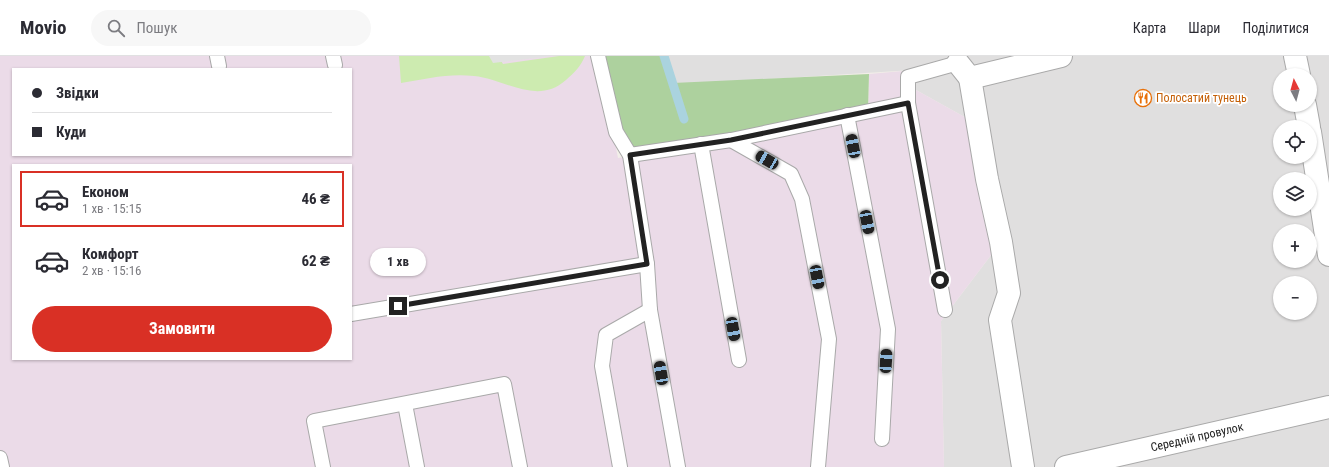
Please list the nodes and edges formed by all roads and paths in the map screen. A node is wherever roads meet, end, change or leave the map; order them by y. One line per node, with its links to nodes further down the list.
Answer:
1 (598, 56): 10 (lane)
2 (1061, 56): 5 (street)
3 (1295, 56): 4 (street)
4 (1298, 68)
5 (964, 71): 6 (lane); 29 (street)
6 (908, 103): 7 (lane); 15 (lane)
7 (847, 115): 8 (lane); 20 (lane)
8 (731, 140): 9 (lane); 28 (lane)
9 (701, 144): 10 (lane); 17 (lane)
10 (630, 155): 13 (lane)
11 (1315, 164): 12 (street)
12 (1329, 255)
13 (647, 264): 14 (lane); 16 (lane)
14 (650, 310): 26 (lane); 27 (lane)
15 (945, 310)
16 (352, 314)
17 (739, 360)
18 (405, 404): 23 (lane); 24 (lane); 25 (lane)
19 (1329, 407): 30 (street, Середній провулок)
20 (882, 440)
21 (0, 458): 22 (lane)
22 (2, 467)
23 (323, 467)
24 (417, 467)
25 (520, 467)
26 (620, 467)
27 (678, 467)
28 (818, 467)
29 (1023, 467)
30 (1066, 467)

